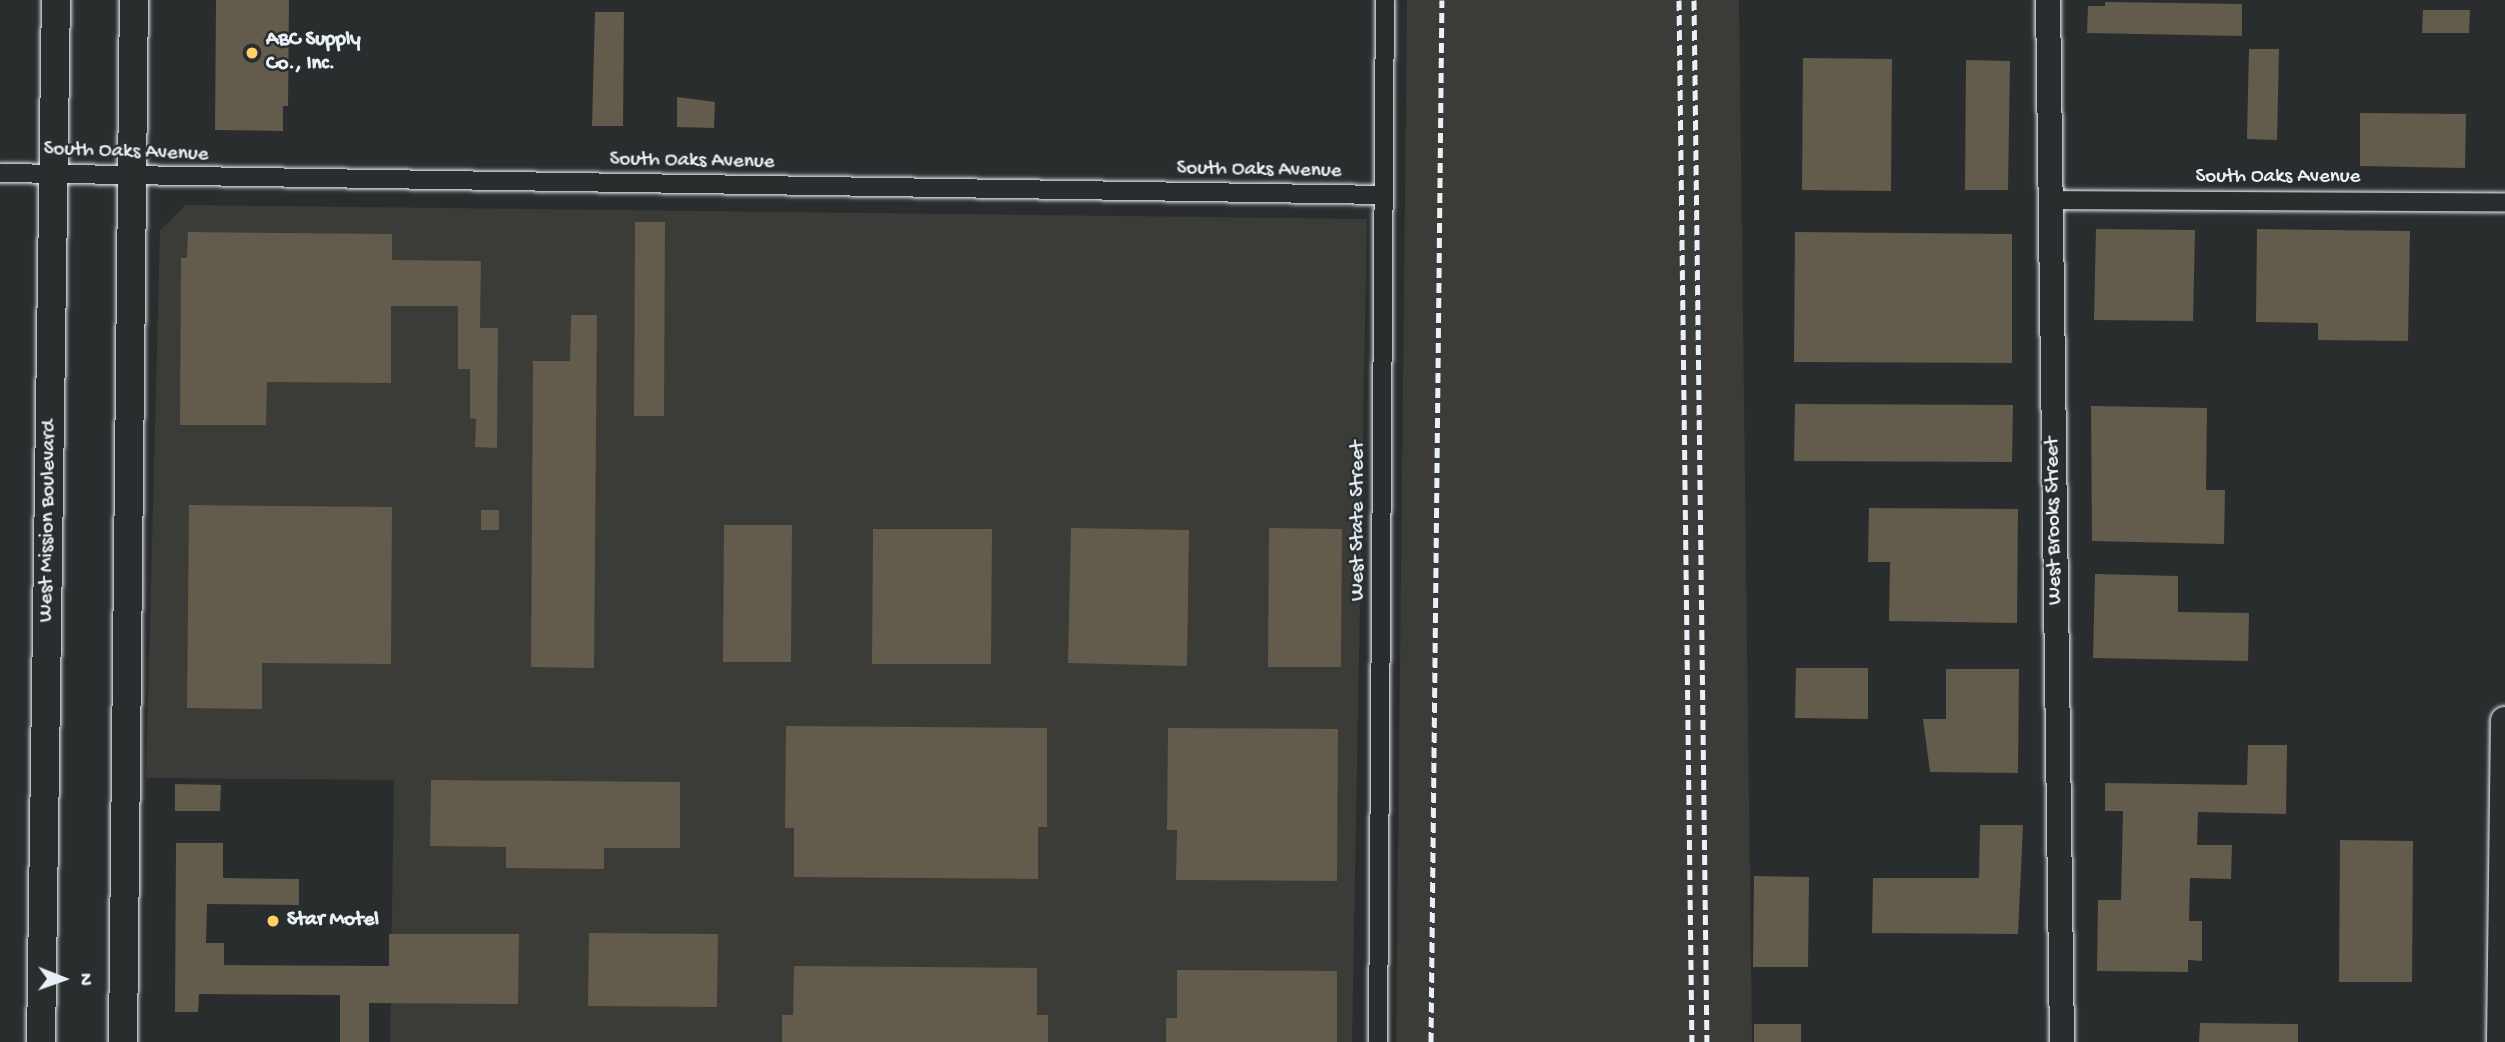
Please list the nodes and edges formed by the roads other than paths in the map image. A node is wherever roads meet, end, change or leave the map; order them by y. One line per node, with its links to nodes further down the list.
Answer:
1 (56, 0): 6 (main road, West Mission Boulevard)
2 (134, 0): 7 (main road)
3 (1385, 0): 8 (street, West State Street)
4 (2048, 0): 9 (street, West Brooks Street)
5 (0, 173): 6 (street, South Oaks Avenue)
6 (54, 173): 7 (street, South Oaks Avenue); 12 (main road, West Mission Boulevard)
7 (133, 177): 8 (street, South Oaks Avenue); 13 (main road)
8 (1384, 195): 14 (street, West State Street)
9 (2050, 200): 10 (street, South Oaks Avenue); 15 (street, West Brooks Street)
10 (2505, 202)
11 (2505, 721): 16 (main road)
12 (41, 1042)
13 (122, 1042)
14 (1378, 1042)
15 (2062, 1042)
16 (2501, 1042)

